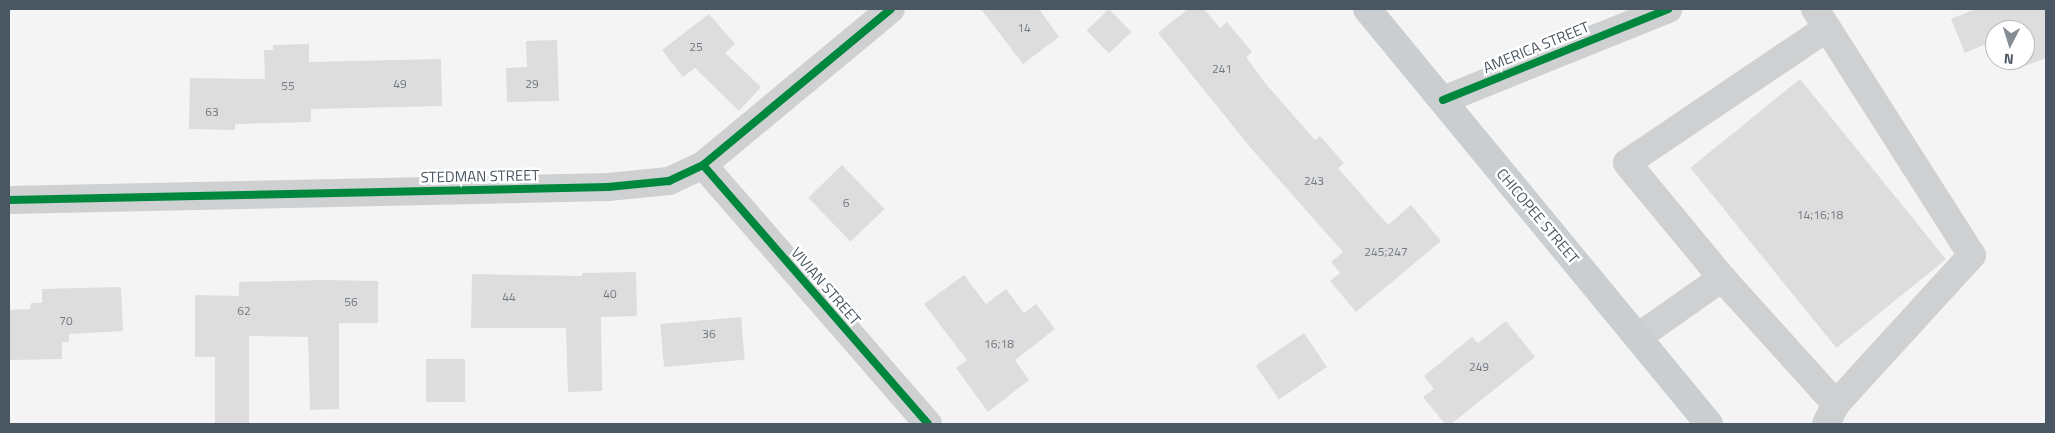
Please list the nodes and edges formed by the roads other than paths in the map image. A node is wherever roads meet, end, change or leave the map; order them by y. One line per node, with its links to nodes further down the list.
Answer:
1 (891, 9): 6 (street, STEDMAN STREET)
2 (1366, 9): 5 (main road, CHICOPEE STREET)
3 (1668, 9): 5 (street, AMERICA STREET)
4 (1821, 18): 8 (street); 10 (street)
5 (1443, 100): 9 (main road, CHICOPEE STREET)
6 (703, 165): 7 (street, STEDMAN STREET); 11 (street, VIVIAN STREET)
7 (9, 200)
8 (1722, 278): 9 (street); 10 (street)
9 (1638, 337): 12 (main road, CHICOPEE STREET)
10 (1831, 414)
11 (928, 424)
12 (1709, 424)

